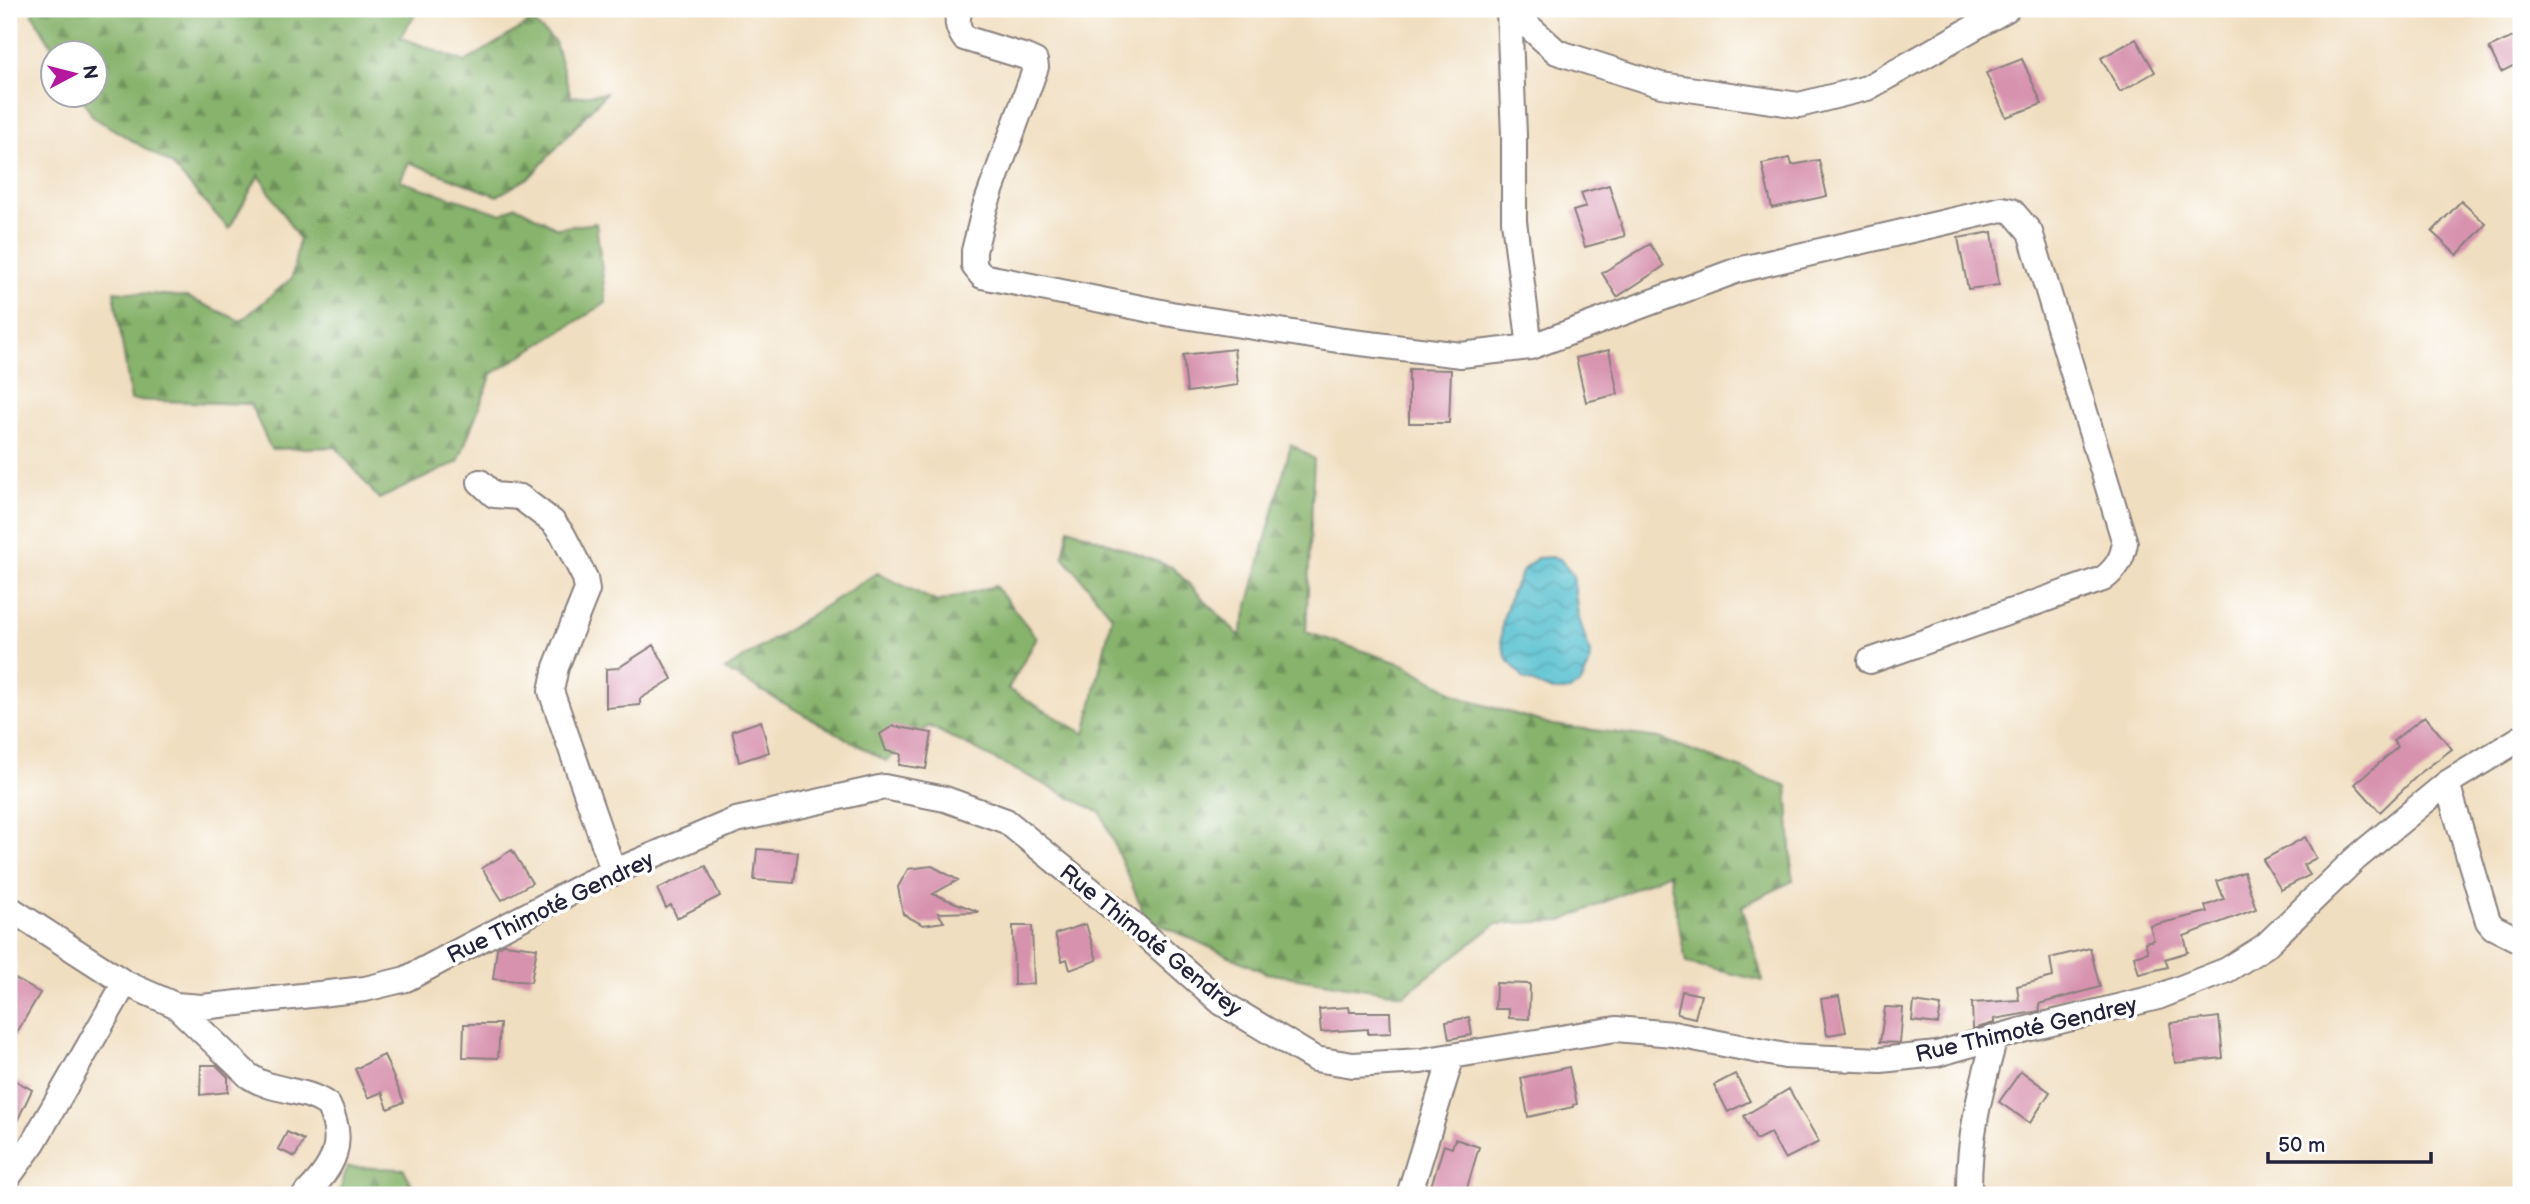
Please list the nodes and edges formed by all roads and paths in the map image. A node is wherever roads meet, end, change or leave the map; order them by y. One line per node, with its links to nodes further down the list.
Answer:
1 (960, 9): 5 (street)
2 (1509, 9): 5 (street)
3 (1520, 9): 4 (street)
4 (2007, 9)
5 (1531, 347): 7 (street)
6 (480, 482): 10 (street)
7 (1870, 661)
8 (2521, 738): 9 (street, Rue Thimoté Gendrey)
9 (2447, 783): 12 (street); 15 (street, Rue Thimoté Gendrey)
10 (614, 873): 14 (street, Rue Thimoté Gendrey); 16 (street, Rue Thimoté Gendrey)
11 (9, 908): 13 (street, Rue Thimoté Gendrey)
12 (2521, 941)
13 (125, 983): 14 (street, Rue Thimoté Gendrey); 17 (street)
14 (175, 1005): 18 (street)
15 (1995, 1038): 16 (street, Rue Thimoté Gendrey); 20 (street)
16 (1452, 1056): 19 (street)
17 (9, 1176)
18 (305, 1195)
19 (1409, 1195)
20 (1969, 1195)

